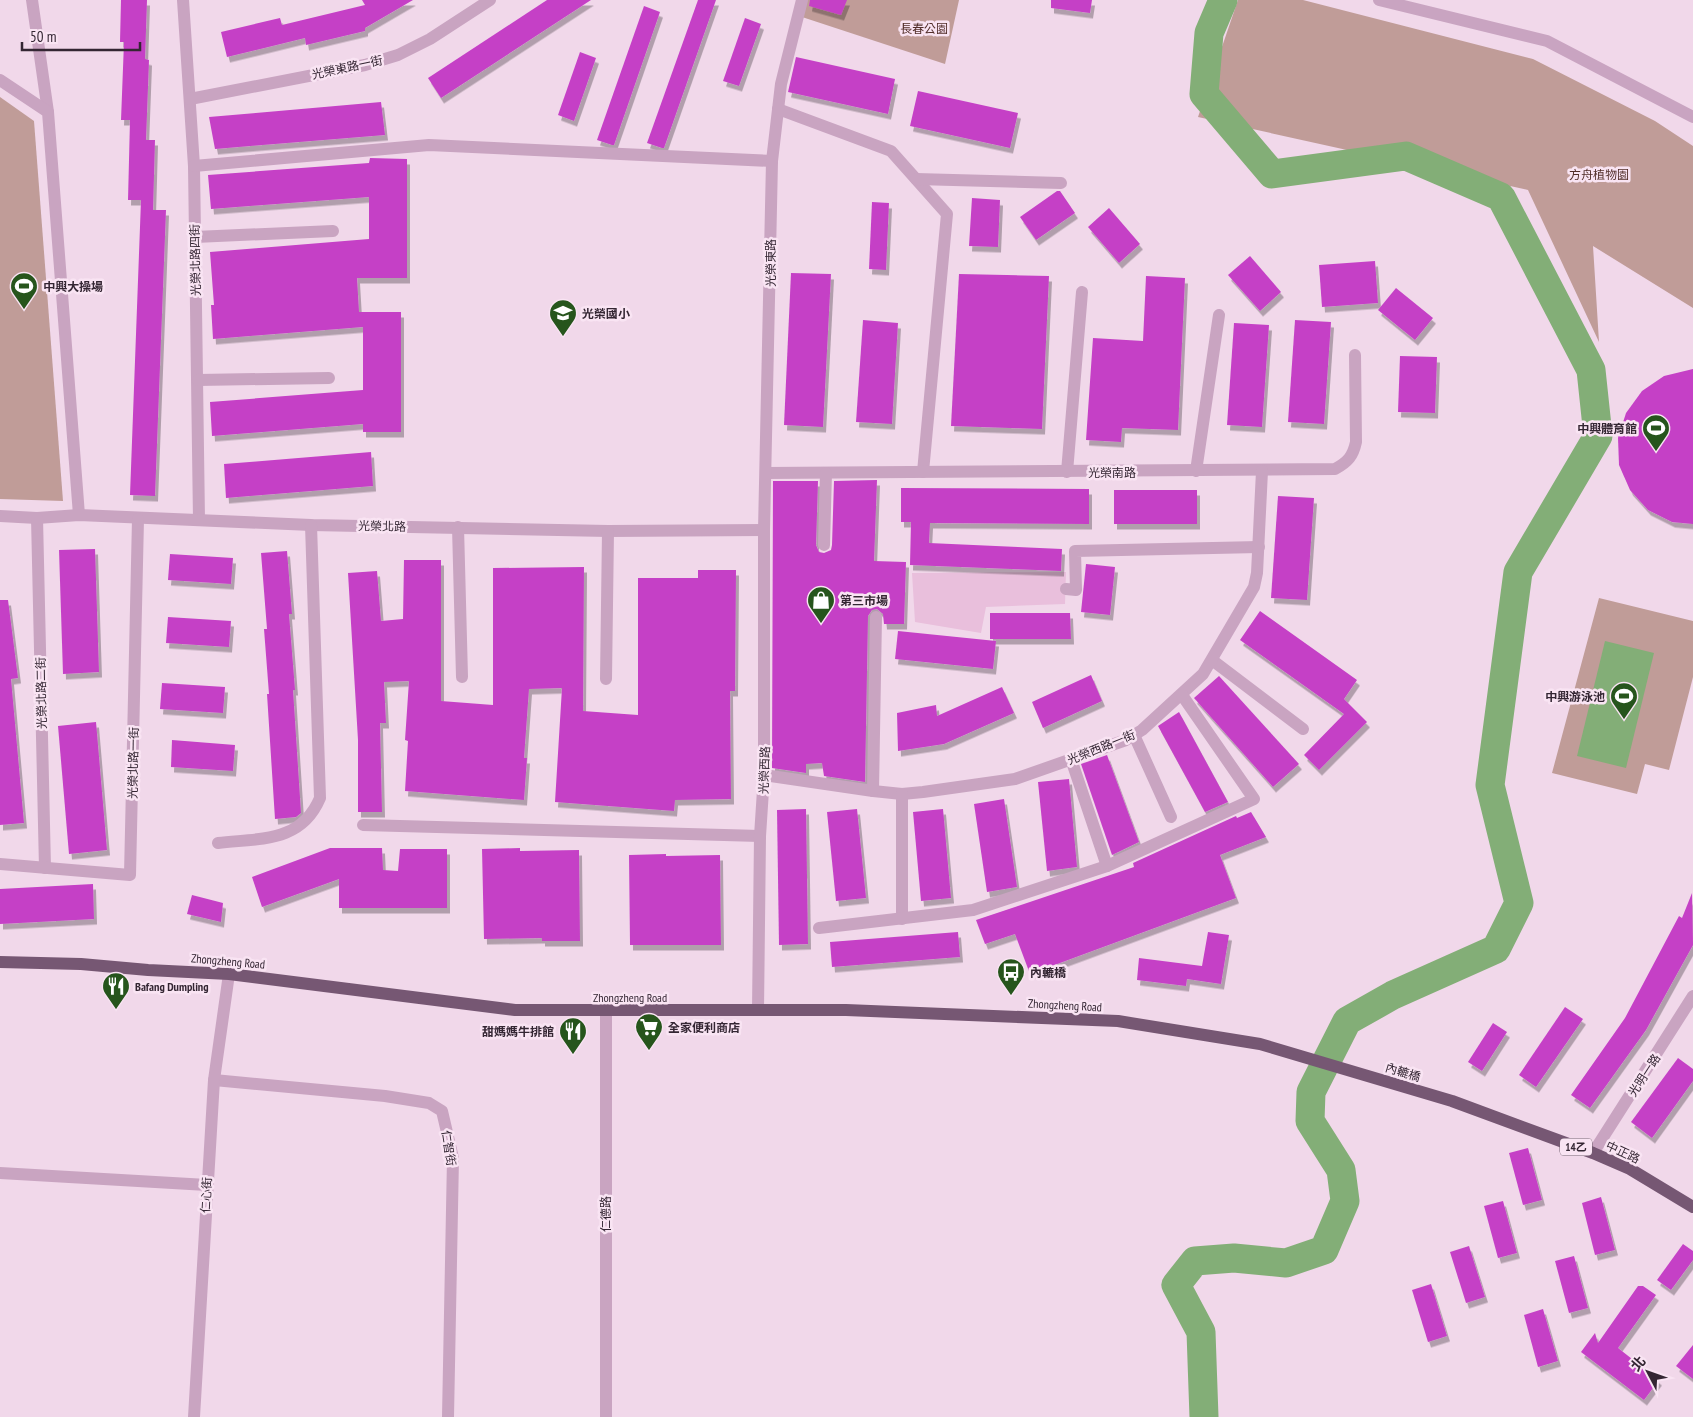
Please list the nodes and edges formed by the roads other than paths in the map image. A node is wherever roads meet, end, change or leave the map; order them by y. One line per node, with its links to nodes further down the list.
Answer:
1 (32, 0): 9 (street)
2 (183, 0): 7 (street, 光榮北路四街)
3 (490, 0): 7 (street, 光榮東路一街)
4 (802, 0): 8 (street, 光榮東路)
5 (1379, 0): 10 (street)
6 (0, 80): 9 (street)
7 (190, 98): 12 (street, 光榮北路四街)
8 (778, 110): 11 (street, 光榮東路); 13 (street)
9 (48, 112): 28 (street)
10 (1693, 117)
11 (772, 161): 12 (street); 26 (street, 光榮東路)
12 (194, 166): 16 (street, 光榮北路四街)
13 (916, 179): 14 (street); 23 (street)
14 (1061, 183)
15 (333, 231): 16 (street)
16 (194, 238): 21 (street, 光榮北路四街)
17 (1082, 292): 24 (street)
18 (1219, 315): 25 (street)
19 (1355, 355): 22 (street, 光榮南路)
20 (329, 378): 21 (street)
21 (198, 380): 32 (street, 光榮北路四街)
22 (1262, 471): 25 (street, 光榮南路); 38 (street, 光榮西路一街)
23 (924, 472): 24 (street, 光榮南路); 27 (street, 光榮南路)
24 (1067, 472): 25 (street, 光榮南路)
25 (1196, 472)
26 (766, 473): 27 (street, 光榮南路); 35 (street, 光榮東路)
27 (826, 473): 37 (street)
28 (79, 515): 30 (street, 光榮北路); 31 (street, 光榮北路)
29 (0, 516): 30 (street, 光榮北路)
30 (37, 518): 57 (street, 光榮北路二街)
31 (138, 519): 32 (street, 光榮北路); 57 (street, 光榮北路一街)
32 (199, 520): 33 (street, 光榮北路)
33 (311, 525): 34 (street, 光榮北路); 54 (street)
34 (458, 527): 36 (street, 光榮北路); 42 (street)
35 (764, 530): 36 (street, 光榮北路); 48 (street, 光榮西路)
36 (608, 531): 43 (street)
37 (824, 545)
38 (1259, 547): 39 (street); 41 (street, 光榮西路一街)
39 (1066, 589)
40 (876, 617): 49 (street)
41 (1212, 660): 44 (street, 光榮西路一街); 45 (street)
42 (462, 677)
43 (606, 679)
44 (1182, 695): 46 (street, 光榮西路一街); 56 (street)
45 (1303, 729)
46 (1134, 735): 47 (street, 光榮西路一街); 51 (street)
47 (1071, 758): 50 (street, 光榮西路一街); 56 (street)
48 (764, 775): 49 (street, 光榮西路一街); 53 (street, 光榮西路)
49 (873, 791): 50 (street, 光榮西路一街)
50 (902, 794): 58 (street)
51 (1171, 817)
52 (363, 825): 53 (street)
53 (760, 836): 63 (street, 光榮西路)
54 (218, 843)
55 (0, 864): 57 (street, 光榮北路一街)
56 (1107, 866): 58 (street)
57 (45, 868)
58 (902, 919): 59 (street)
59 (819, 928)
60 (0, 962): 61 (main road, Zhongzheng Road / 14乙)
61 (229, 974): 64 (main road, Zhongzheng Road / 14乙); 67 (street, 仁心街)
62 (1693, 996): 65 (street, 光明一路)
63 (758, 1010): 64 (main road, Zhongzheng Road / 14乙); 66 (main road, Zhongzheng Road / 14乙)
64 (606, 1011): 75 (street, 仁德路)
65 (1687, 1018): 69 (street, 光明一路)
66 (1260, 1044): 68 (main road, 內轆橋 / 14乙)
67 (214, 1080): 71 (street, 仁心街); 74 (street, 仁智街)
68 (1452, 1102): 69 (main road, 中正路 / 14乙)
69 (1593, 1153): 72 (main road, 中正路 / 14乙)
70 (0, 1173): 71 (street)
71 (207, 1185): 73 (street, 仁心街)
72 (1693, 1207)
73 (194, 1417)
74 (448, 1417)
75 (606, 1417)

